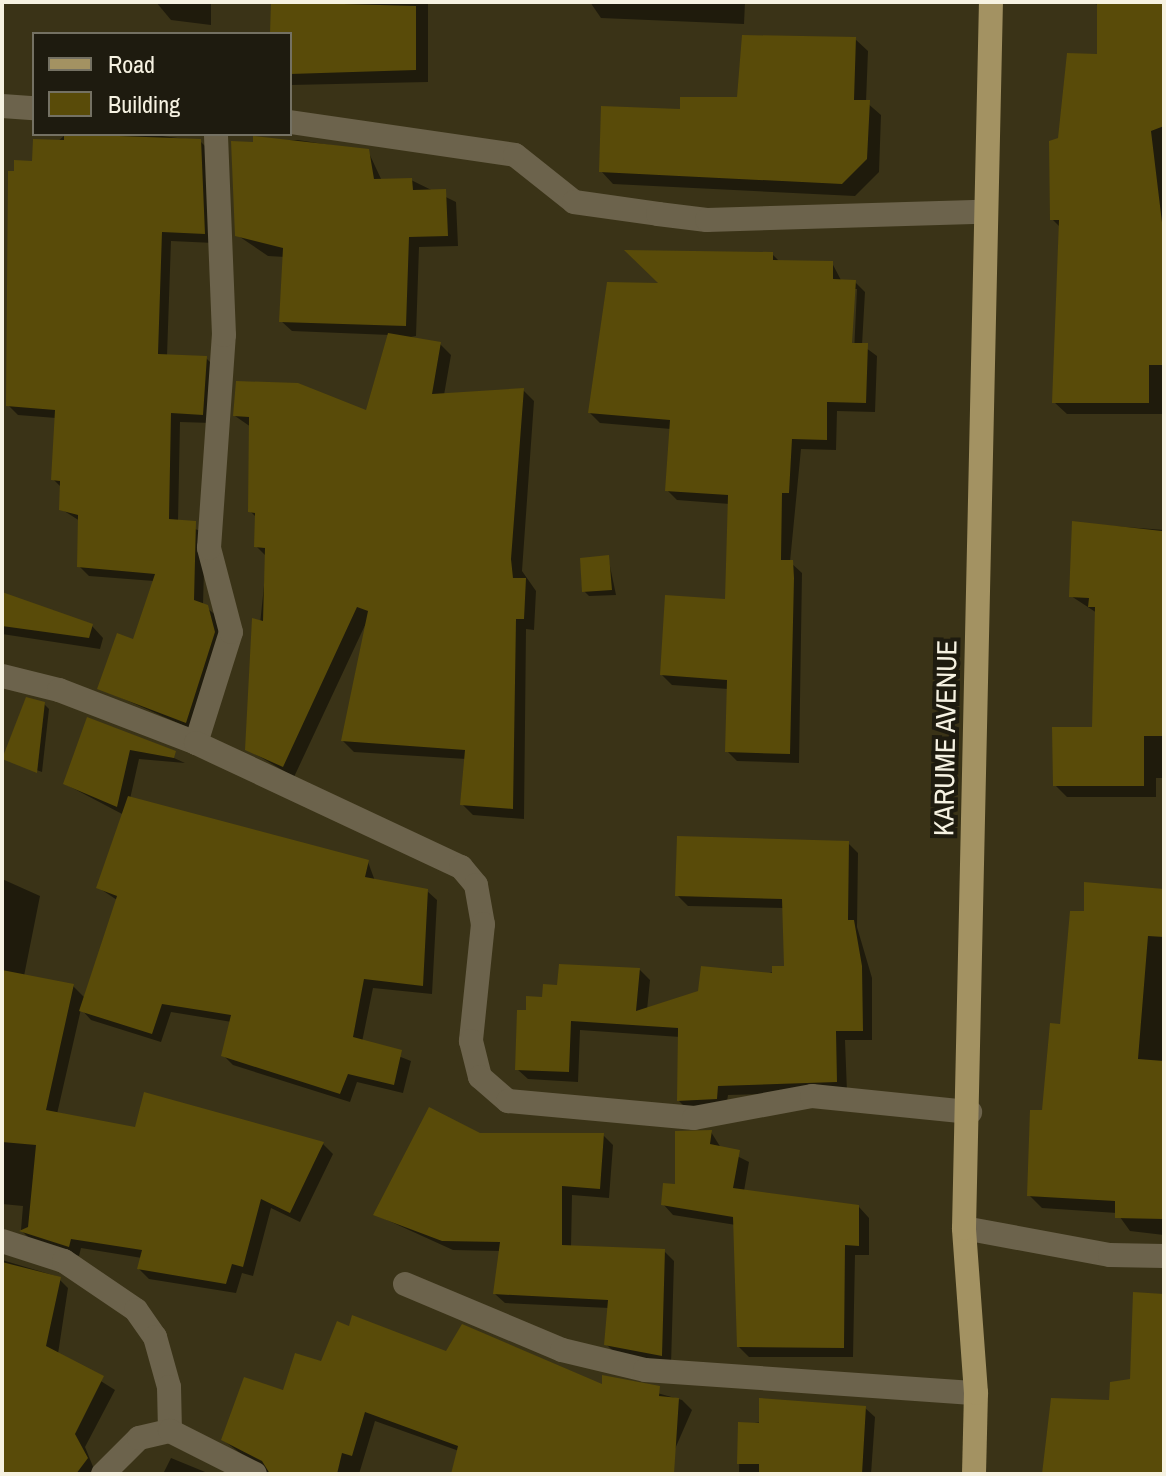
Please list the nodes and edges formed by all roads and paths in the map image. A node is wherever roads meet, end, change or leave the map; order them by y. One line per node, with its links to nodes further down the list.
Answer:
1 (991, 2): 6 (main road, KARUME AVENUE)
2 (2, 106): 3 (street)
3 (32, 108)
4 (292, 122): 6 (street)
5 (216, 136): 8 (street)
6 (982, 212): 9 (main road, KARUME AVENUE)
7 (2, 676): 8 (street)
8 (196, 743): 9 (street)
9 (970, 1112): 10 (main road, KARUME AVENUE)
10 (964, 1228): 12 (street); 14 (main road, KARUME AVENUE)
11 (2, 1241): 15 (street)
12 (1164, 1256)
13 (405, 1284): 14 (street)
14 (976, 1393): 18 (main road, KARUME AVENUE)
15 (170, 1431): 16 (street); 17 (street)
16 (103, 1474)
17 (255, 1474)
18 (974, 1474)

